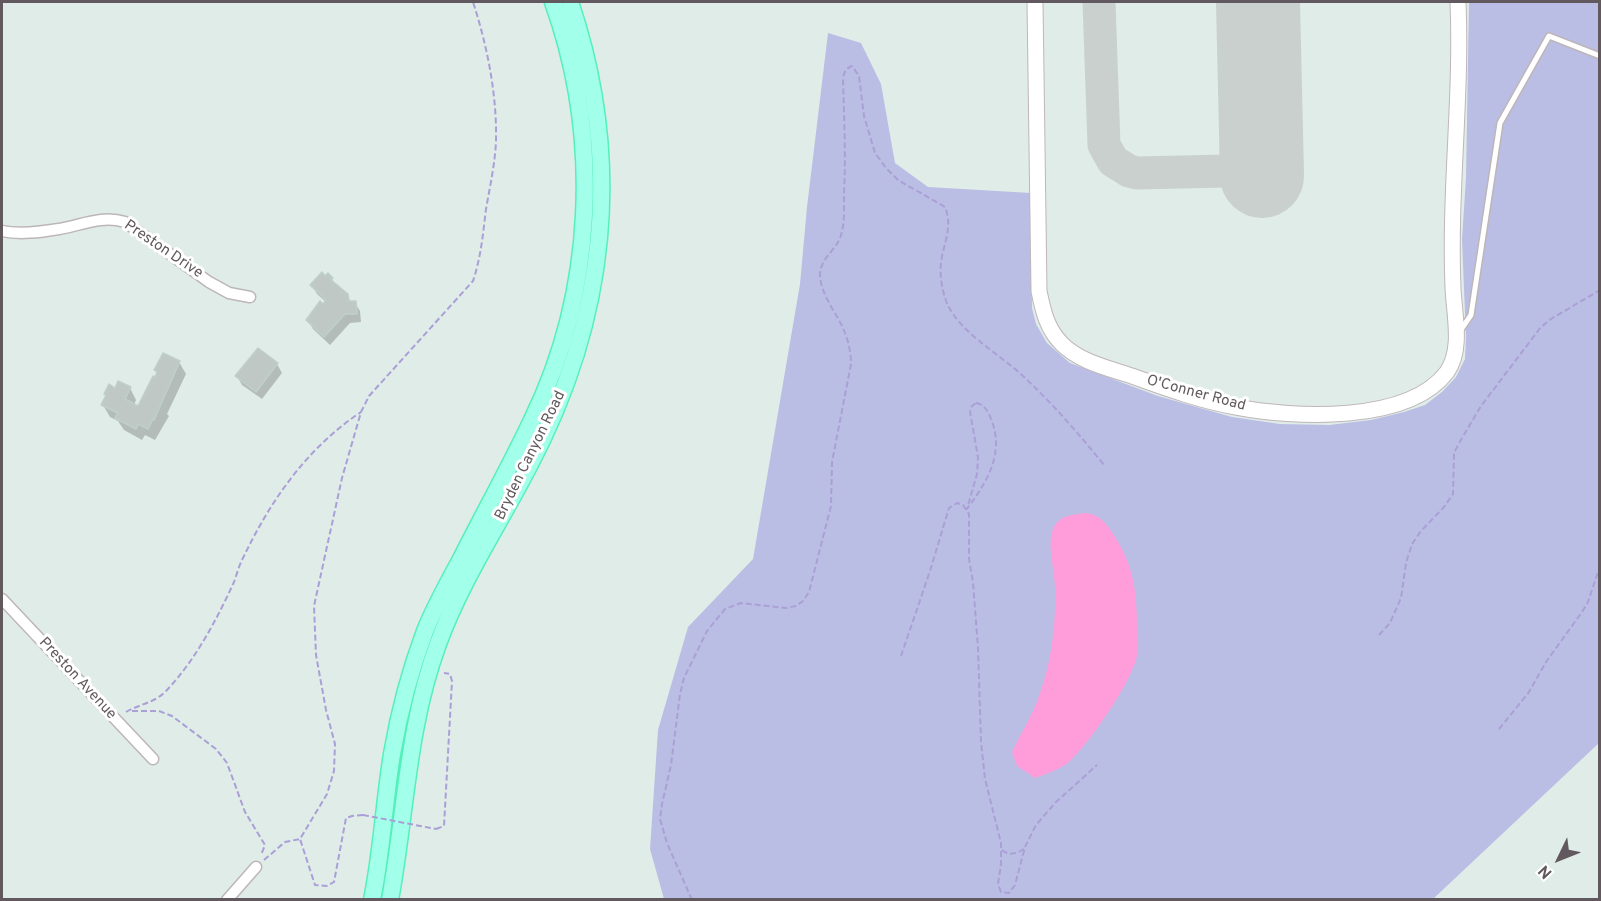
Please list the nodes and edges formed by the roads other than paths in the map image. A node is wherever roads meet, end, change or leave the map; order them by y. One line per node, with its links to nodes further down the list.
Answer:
1 (552, 2): 13 (main road, Bryden Canyon Road)
2 (570, 2): 14 (main road, Bryden Canyon Road)
3 (1035, 2): 8 (street, O'Conner Road)
4 (1458, 2): 8 (street, O'Conner Road)
5 (1599, 56): 8 (lane)
6 (2, 231): 7 (street, Preston Drive)
7 (250, 297)
8 (1456, 338)
9 (2, 599): 10 (street, Preston Avenue)
10 (153, 759)
11 (256, 867): 12 (street)
12 (227, 900)
13 (372, 900)
14 (390, 900)

